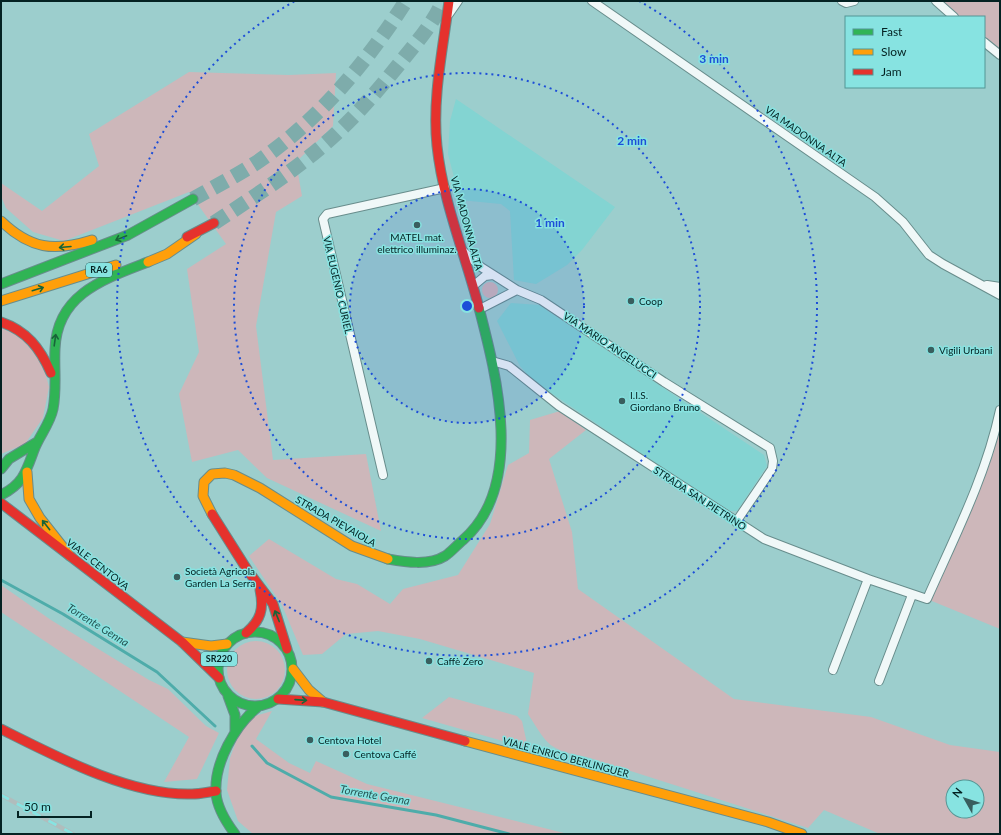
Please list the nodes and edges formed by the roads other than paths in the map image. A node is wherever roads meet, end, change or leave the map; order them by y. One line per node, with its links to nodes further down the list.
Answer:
1 (449, 1): 7 (main road, VIA MADONNA ALTA / SR220)
2 (458, 1): 7 (street)
3 (592, 1): 19 (street, VIA MADONNA ALTA)
4 (842, 1): 5 (street)
5 (854, 1)
6 (936, 1): 8 (street)
7 (447, 16): 11 (main road, VIA MADONNA ALTA / SR220)
8 (953, 16)
9 (985, 43): 10 (street)
10 (1000, 56)
11 (445, 188): 17 (main road, VIA MADONNA ALTA / SR220); 35 (street, VIA EUGENIO CURIEL)
12 (194, 200): 13 (main road, RA6)
13 (181, 208): 14 (main road, RA6, one-way to 14); 20 (main road, RA6, one-way to 20)
14 (1, 221)
15 (214, 223): 16 (main road, RA6)
16 (196, 234): 25 (main road, RA6, one-way to 16); 29 (main road, one-way to 16)
17 (462, 250): 18 (street, VIA MARIO ANGELUCCI); 21 (main road, VIA MADONNA ALTA / SR220)
18 (493, 275): 21 (street); 23 (street, VIA MARIO ANGELUCCI)
19 (980, 283): 22 (street); 24 (street, VIA MADONNA ALTA)
20 (1, 284)
21 (473, 286): 26 (main road, VIA MADONNA ALTA / SR220)
22 (1000, 287)
23 (518, 290): 26 (street); 38 (street, VIA MARIO ANGELUCCI)
24 (1000, 295)
25 (1, 301)
26 (480, 308): 28 (main road, VIA MADONNA ALTA / SR220)
27 (1, 322): 29 (main road)
28 (492, 362): 38 (street, STRADA SAN PIETRINO); 41 (main road, STRADA PIEVAIOLA / SR220)
29 (54, 379): 31 (main road)
30 (1000, 410): 42 (street, STRADA SAN PIETRINO)
31 (37, 442): 32 (main road); 34 (main road)
32 (5, 460): 33 (main road)
33 (1, 469)
34 (27, 472): 36 (main road); 39 (main road, one-way to 34)
35 (382, 475)
36 (1, 495)
37 (1, 502): 39 (main road, VIALE CENTOVA)
38 (736, 522): 40 (street, STRADA SAN PIETRINO)
39 (70, 556): 44 (main road, VIALE CENTOVA)
40 (868, 579): 42 (street, STRADA SAN PIETRINO); 48 (street)
41 (259, 587): 43 (main road, SR220); 46 (main road, SR220, one-way to 41)
42 (912, 595): 50 (street)
43 (246, 633): 45 (main road, SR220); 46 (main road, SR220)
44 (182, 642): 45 (main road, VIALE CENTOVA); 49 (main road, VIALE CENTOVA)
45 (227, 644): 49 (main road, SR220)
46 (287, 649): 47 (main road, SR220)
47 (293, 669): 52 (main road); 53 (main road)
48 (833, 670)
49 (219, 678): 51 (main road, SR220)
50 (878, 681)
51 (228, 696): 54 (main road); 56 (main road, SR220)
52 (278, 700): 53 (main road, VIALE ENRICO BERLINGUER, one-way to 53); 54 (main road, SR220)
53 (323, 702): 59 (main road, VIALE ENRICO BERLINGUER)
54 (258, 707): 56 (main road, SR220)
55 (1, 729): 57 (main road)
56 (235, 732): 57 (main road, SR220)
57 (216, 791): 58 (main road, SR220)
58 (235, 834)
59 (802, 834)

